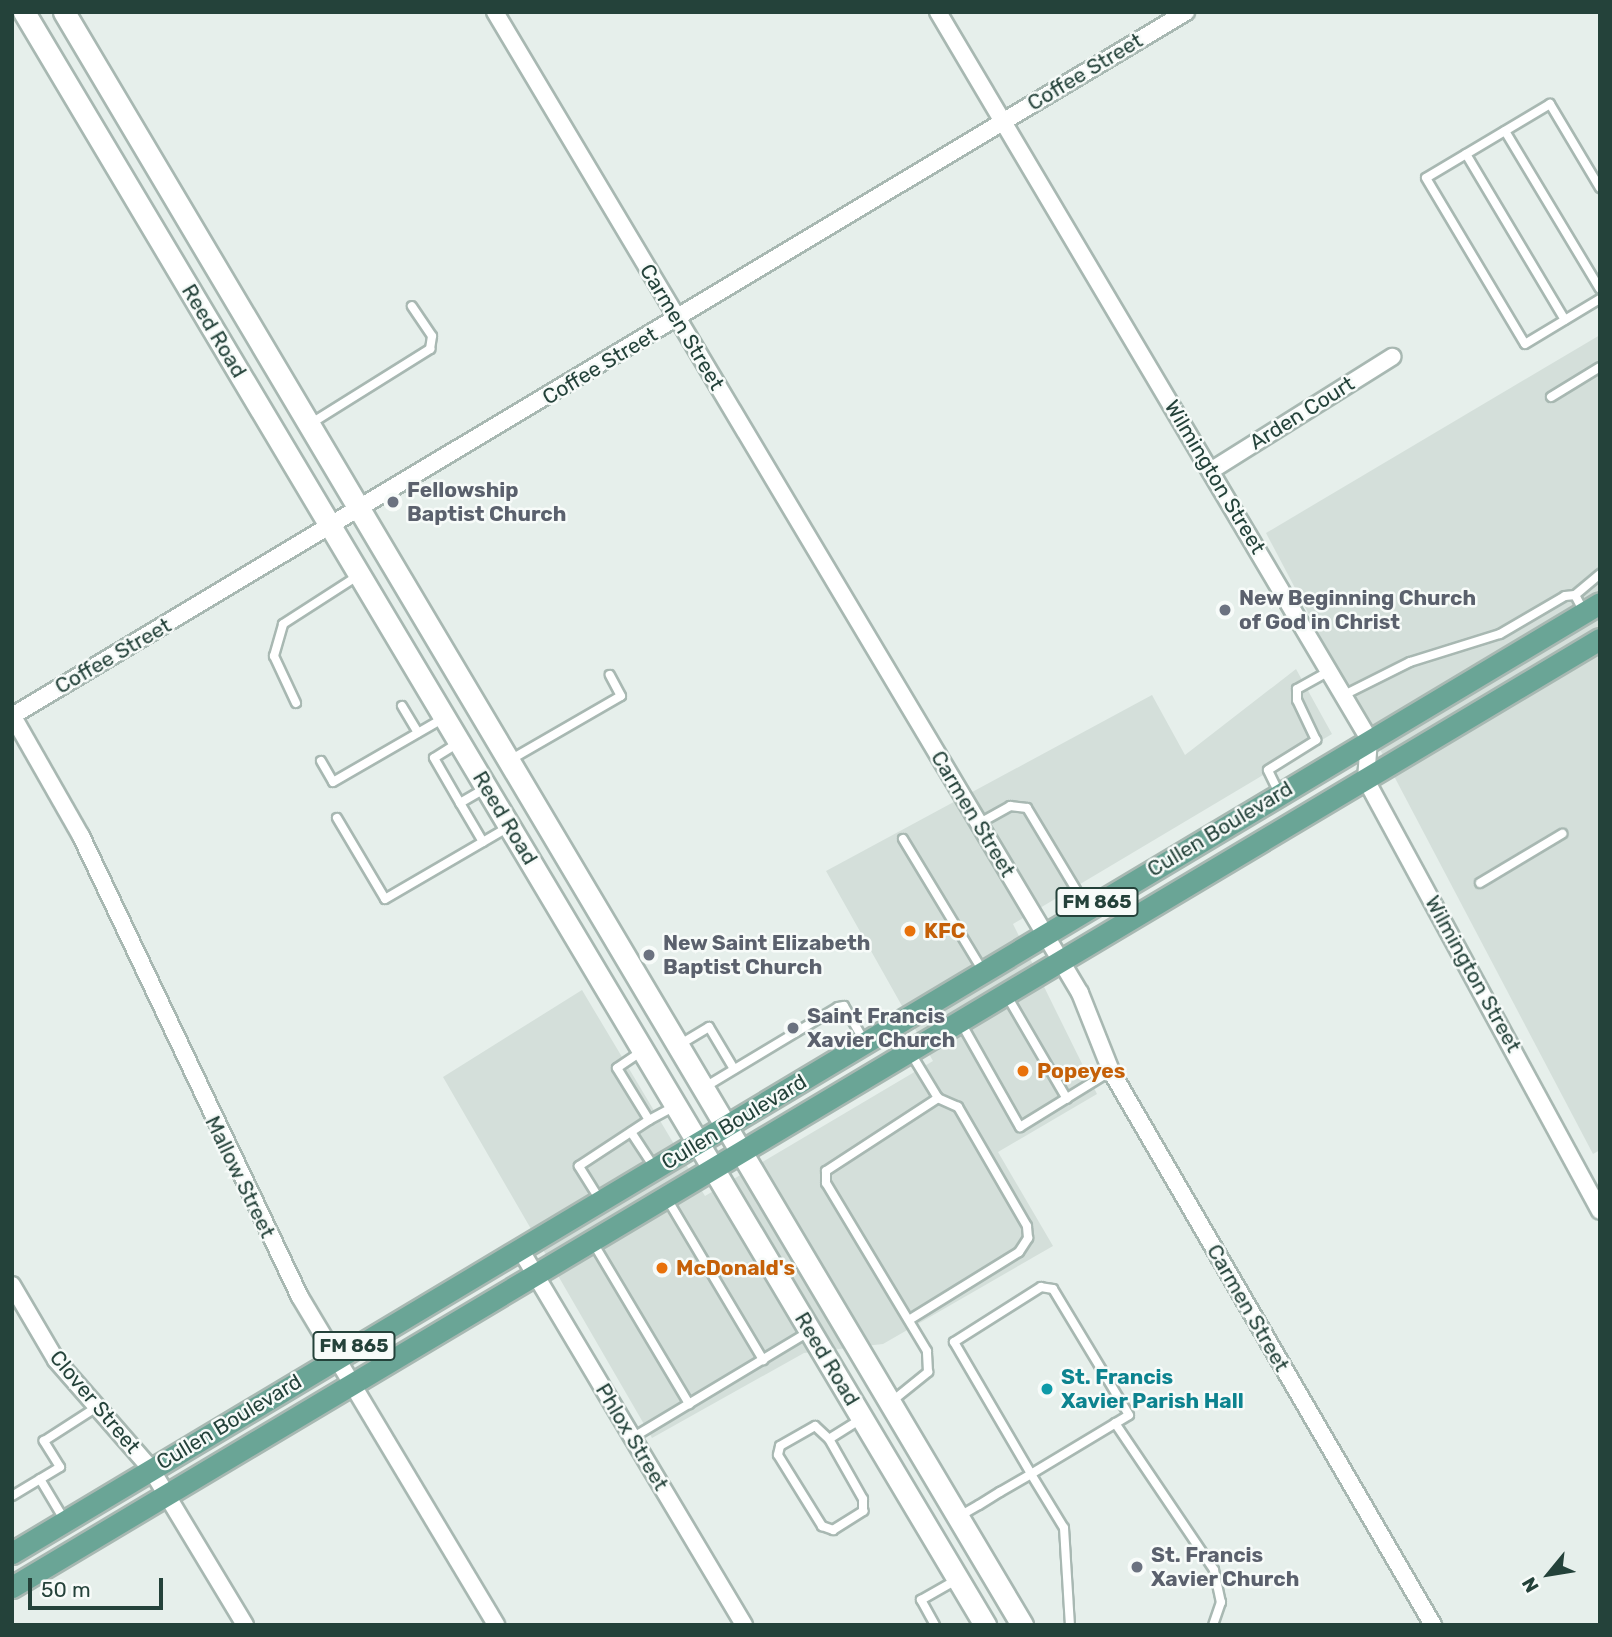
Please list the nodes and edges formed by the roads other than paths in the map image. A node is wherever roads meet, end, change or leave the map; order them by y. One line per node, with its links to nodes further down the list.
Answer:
1 (24, 12): 11 (street, Reed Road)
2 (64, 12): 9 (street, Reed Road)
3 (495, 12): 15 (street, Carmen Street)
4 (938, 12): 6 (street, Wilmington Street)
5 (1186, 12): 6 (street, Coffee Street)
6 (1003, 121): 15 (street, Coffee Street); 21 (street, Wilmington Street)
7 (1505, 131): 8 (lane); 10 (lane); 12 (lane)
8 (1466, 153): 16 (lane); 16 (lane)
9 (166, 184): 11 (street); 20 (street, Reed Road)
10 (1600, 188)
11 (137, 201): 23 (street, Reed Road)
12 (1600, 289)
13 (1600, 299): 16 (lane)
14 (412, 306): 20 (lane)
15 (678, 319): 22 (street, Coffee Street); 47 (street, Carmen Street)
16 (1565, 320)
17 (1392, 357): 21 (street, Arden Court)
18 (1600, 367): 19 (lane)
19 (1551, 397)
20 (307, 426): 22 (street, Reed Road)
21 (1212, 470): 30 (street, Wilmington Street)
22 (357, 512): 23 (street, Coffee Street); 41 (street, Reed Road)
23 (331, 528): 25 (street, Reed Road); 35 (street, Coffee Street)
24 (1600, 574): 26 (lane)
25 (359, 575): 33 (lane); 36 (street, Reed Road)
26 (1590, 607): 27 (lane); 29 (main road, Cullen Boulevard / FM 865)
27 (1500, 634): 29 (lane); 32 (lane)
28 (1600, 639): 42 (main road, Cullen Boulevard / FM 865)
29 (1515, 655): 38 (main road, Cullen Boulevard / FM 865)
30 (1329, 671): 32 (street, Wilmington Street); 44 (lane)
31 (610, 675): 41 (lane)
32 (1344, 695): 38 (street, Wilmington Street)
33 (296, 703)
34 (402, 706): 37 (lane)
35 (12, 716): 87 (street, Mallow Street)
36 (445, 717): 37 (lane); 39 (street, Reed Road)
37 (418, 733): 40 (lane)
38 (1369, 739): 42 (street); 44 (main road, Cullen Boulevard / FM 865)
39 (460, 742): 43 (street, Reed Road); 45 (lane)
40 (321, 761)
41 (507, 762): 52 (street, Reed Road)
42 (1366, 780): 57 (main road, Cullen Boulevard / FM 865); 80 (street, Wilmington Street)
43 (487, 788): 45 (lane); 48 (street, Reed Road)
44 (1279, 793): 55 (main road, Cullen Boulevard / FM 865)
45 (460, 803): 51 (lane)
46 (337, 818): 51 (lane)
47 (978, 824): 55 (lane); 56 (street, Carmen Street)
48 (510, 826): 51 (lane); 54 (street, Reed Road)
49 (1563, 834): 53 (lane)
50 (903, 839): 58 (lane)
51 (483, 842)
52 (577, 878): 54 (street); 62 (street, Reed Road)
53 (1480, 883)
54 (550, 893): 63 (street, Reed Road)
55 (1087, 908): 56 (main road, Cullen Boulevard / FM 865)
56 (1044, 933): 57 (street, Carmen Street); 58 (main road, Cullen Boulevard / FM 865)
57 (1060, 961): 59 (main road, Cullen Boulevard / FM 865); 66 (street, Carmen Street)
58 (983, 971): 61 (main road, Cullen Boulevard / FM 865)
59 (1006, 994): 60 (main road, Cullen Boulevard / FM 865); 69 (lane)
60 (960, 1021): 64 (main road, Cullen Boulevard / FM 865); 69 (lane)
61 (865, 1043): 65 (lane); 72 (main road, Cullen Boulevard / FM 865)
62 (677, 1046): 65 (lane); 67 (street, Reed Road)
63 (643, 1050): 70 (street, Reed Road); 71 (lane)
64 (910, 1052): 68 (lane); 75 (main road, Cullen Boulevard / FM 865)
65 (734, 1069): 67 (lane)
66 (1111, 1072): 69 (lane); 115 (street, Carmen Street)
67 (702, 1088): 72 (street, Reed Road)
68 (938, 1098): 85 (lane); 85 (lane)
69 (1067, 1099)
70 (676, 1105): 71 (lane); 74 (street, Reed Road)
71 (649, 1120): 73 (lane)
72 (726, 1128): 74 (main road, Cullen Boulevard / FM 865); 75 (street, Reed Road)
73 (631, 1132): 77 (lane); 79 (lane)
74 (699, 1144): 76 (street, Reed Road); 77 (main road, Cullen Boulevard / FM 865)
75 (741, 1153): 76 (main road, Cullen Boulevard / FM 865); 90 (street, Reed Road)
76 (713, 1169): 78 (main road, Cullen Boulevard / FM 865); 86 (street, Reed Road)
77 (656, 1170): 79 (main road, Cullen Boulevard / FM 865)
78 (665, 1195): 81 (main road, Cullen Boulevard / FM 865); 88 (lane)
79 (601, 1202): 82 (main road, Cullen Boulevard / FM 865)
80 (1600, 1211)
81 (591, 1240): 83 (main road, Cullen Boulevard / FM 865); 91 (lane)
82 (520, 1249): 83 (street, Phlox Street); 87 (main road, Cullen Boulevard / FM 865)
83 (534, 1274): 89 (main road, Cullen Boulevard / FM 865); 95 (street, Phlox Street)
84 (12, 1285): 92 (street, Clover Street)
85 (909, 1320): 90 (lane)
86 (810, 1331): 88 (lane); 93 (street, Reed Road)
87 (336, 1357): 89 (street, Mallow Street); 97 (main road, Cullen Boulevard / FM 865)
88 (763, 1360): 91 (lane)
89 (354, 1385): 100 (main road, Cullen Boulevard / FM 865); 108 (street, Mallow Street)
90 (890, 1403): 93 (street); 102 (street, Reed Road)
91 (689, 1404): 95 (lane)
92 (97, 1407): 97 (street, Clover Street); 99 (lane)
93 (863, 1418): 96 (lane); 105 (street, Reed Road)
94 (1115, 1423): 98 (lane); 98 (lane); 114 (lane)
95 (632, 1438): 109 (street, Phlox Street)
96 (829, 1439): 96 (lane)
97 (151, 1469): 100 (street, Clover Street); 103 (main road, Cullen Boulevard / FM 865)
98 (1031, 1474): 102 (lane); 113 (lane)
99 (40, 1479): 101 (lane); 103 (lane)
100 (168, 1495): 106 (main road, Cullen Boulevard / FM 865); 107 (street, Clover Street)
101 (12, 1496)
102 (958, 1518): 112 (street, Reed Road)
103 (65, 1521): 104 (main road, Cullen Boulevard / FM 865)
104 (12, 1553)
105 (958, 1579): 110 (lane); 111 (street, Reed Road)
106 (12, 1587)
107 (245, 1625)
108 (496, 1625)
109 (744, 1625)
110 (935, 1625)
111 (985, 1625)
112 (1021, 1625)
113 (1070, 1625)
114 (1213, 1625)
115 (1433, 1625)

